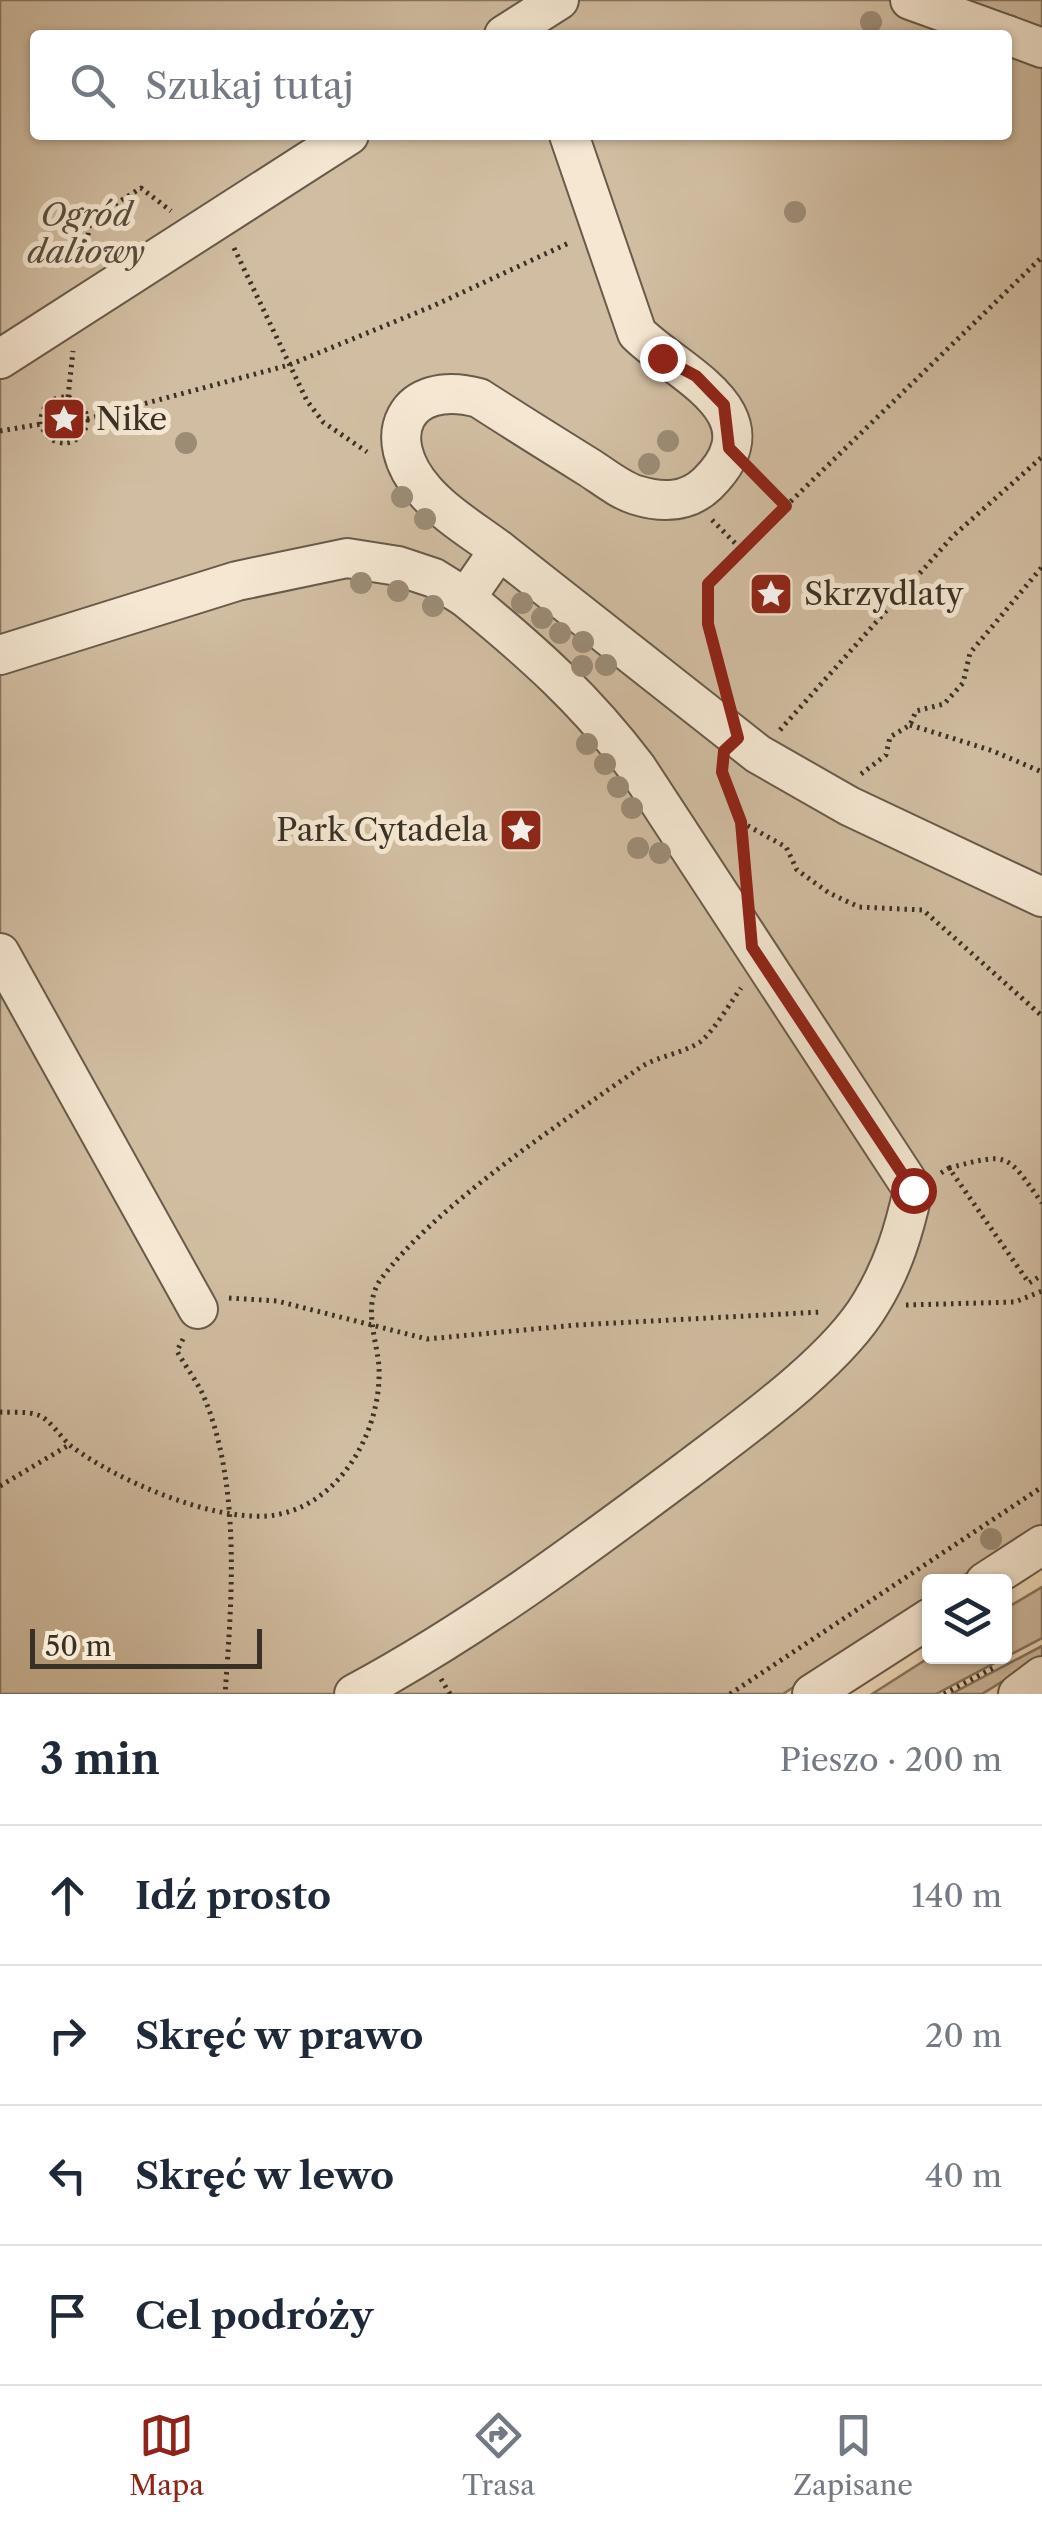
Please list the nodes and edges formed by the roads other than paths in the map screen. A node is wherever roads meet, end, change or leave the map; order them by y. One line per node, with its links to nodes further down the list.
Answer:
1 (910, 0): 2 (street)
2 (993, 30)
3 (1012, 37): 4 (street)
4 (1042, 48)
5 (341, 140): 7 (street)
6 (571, 140): 8 (street)
7 (0, 359)
8 (499, 550): 9 (street); 11 (street)
9 (466, 598): 10 (street); 18 (street)
10 (0, 656)
11 (1042, 897)
12 (0, 953): 13 (street)
13 (198, 1309)
14 (1042, 1545): 15 (street)
15 (997, 1574)
16 (922, 1623): 19 (street)
17 (1042, 1676): 20 (street)
18 (354, 1694)
19 (812, 1694)
20 (1018, 1694)

